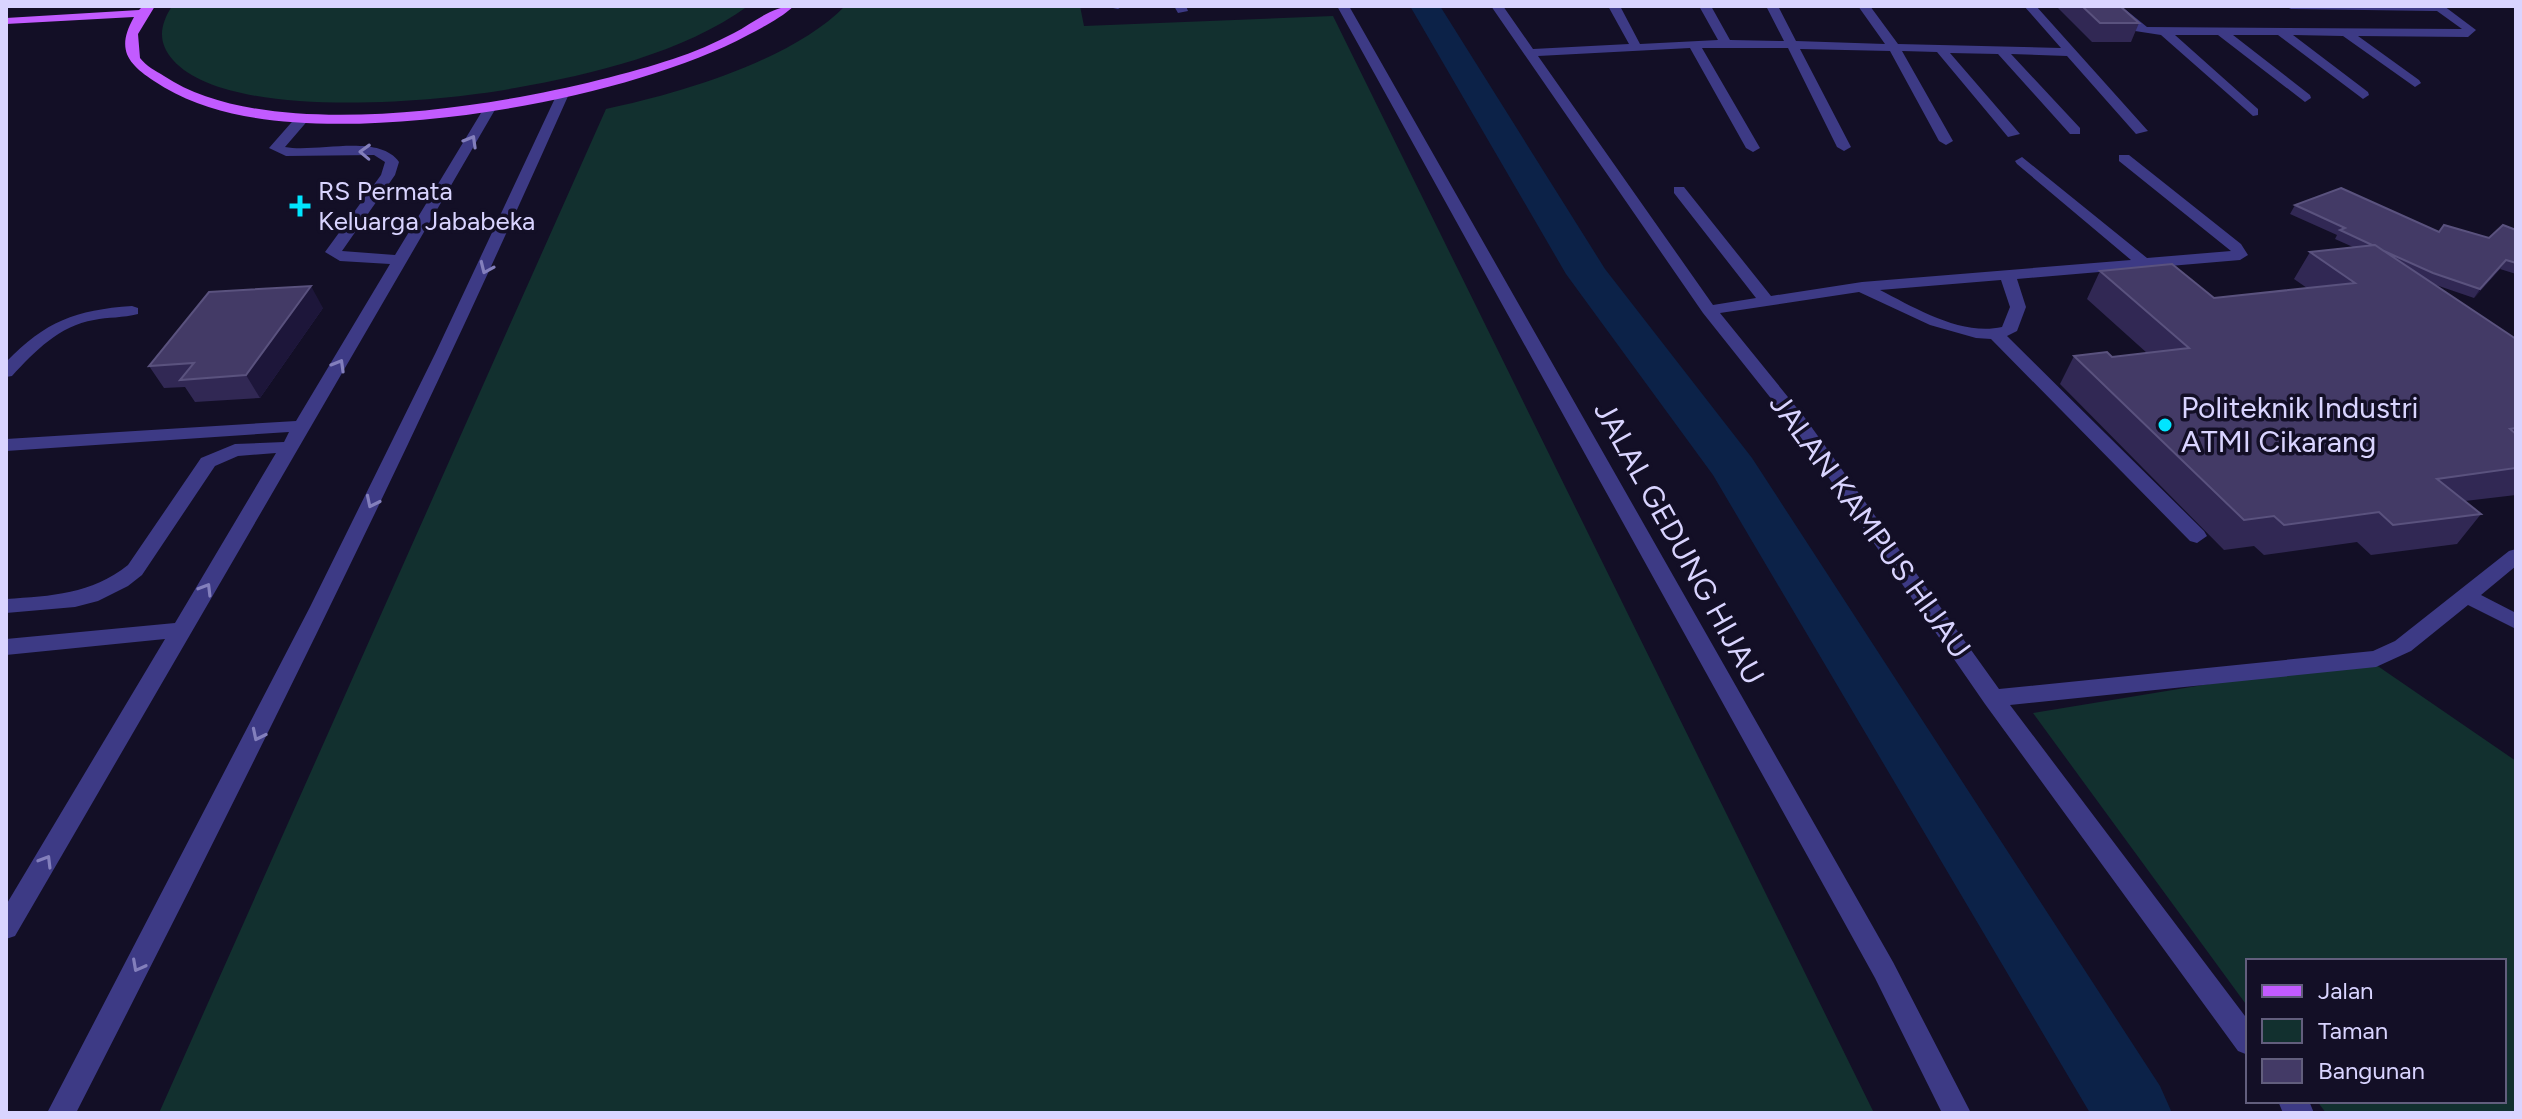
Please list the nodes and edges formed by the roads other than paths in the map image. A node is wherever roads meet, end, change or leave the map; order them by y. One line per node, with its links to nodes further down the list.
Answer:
1 (788, 6): 30 (main road)
2 (1109, 6): 3 (street)
3 (1118, 6)
4 (1343, 6): 68 (street, JALAL GEDUNG HIJAU)
5 (1497, 6): 28 (street, JALAN KAMPUS HIJAU)
6 (1614, 6): 23 (street)
7 (1705, 6): 20 (street)
8 (1772, 6): 22 (street)
9 (1864, 6): 24 (street)
10 (2030, 6): 27 (street)
11 (2114, 6): 16 (street)
12 (2291, 6): 13 (street)
13 (2439, 7): 19 (street)
14 (146, 9): 15 (main road); 35 (main road)
15 (6, 21)
16 (2164, 31): 17 (street); 34 (street)
17 (2222, 32): 18 (street); 32 (street)
18 (2282, 33): 19 (street); 31 (street)
19 (2348, 34): 29 (street)
20 (1726, 43): 21 (street); 22 (street)
21 (1694, 45): 23 (street); 41 (street)
22 (1792, 46): 24 (street); 40 (street)
23 (1636, 47): 28 (street)
24 (1894, 47): 25 (street); 39 (street)
25 (1940, 48): 26 (street); 38 (street)
26 (2001, 50): 27 (street); 36 (street)
27 (2069, 52): 37 (street)
28 (1529, 53): 50 (street, JALAN KAMPUS HIJAU)
29 (2415, 83)
30 (563, 94): 33 (main road); 67 (street, one-way to 67)
31 (2363, 95)
32 (2305, 98)
33 (490, 108): 35 (main road); 45 (street, one-way to 33)
34 (2253, 112)
35 (303, 118): 45 (street, one-way to 35)
36 (2075, 131)
37 (2141, 131)
38 (2013, 134)
39 (1946, 141)
40 (1844, 147)
41 (1753, 148)
42 (2124, 158): 46 (street)
43 (2022, 161): 46 (street)
44 (1679, 190): 49 (street)
45 (401, 260): 54 (street, one-way to 45)
46 (2145, 264): 47 (street)
47 (2008, 276): 48 (street); 52 (street)
48 (1862, 287): 49 (street); 52 (street)
49 (1767, 301): 50 (street)
50 (1709, 310): 64 (street, JALAN KAMPUS HIJAU)
51 (132, 311): 53 (street)
52 (1997, 336): 57 (street)
53 (6, 372)
54 (303, 426): 55 (street); 56 (street)
55 (6, 445)
56 (291, 447): 60 (street); 62 (street, one-way to 56)
57 (2197, 536)
58 (2516, 556): 59 (street)
59 (2467, 596): 61 (street); 64 (street)
60 (6, 606)
61 (2516, 622)
62 (182, 630): 63 (street); 65 (street, one-way to 62)
63 (6, 647)
64 (1993, 698): 66 (street, JALAN KAMPUS HIJAU)
65 (6, 928)
66 (2246, 1039)
67 (61, 1113)
68 (1957, 1113)

